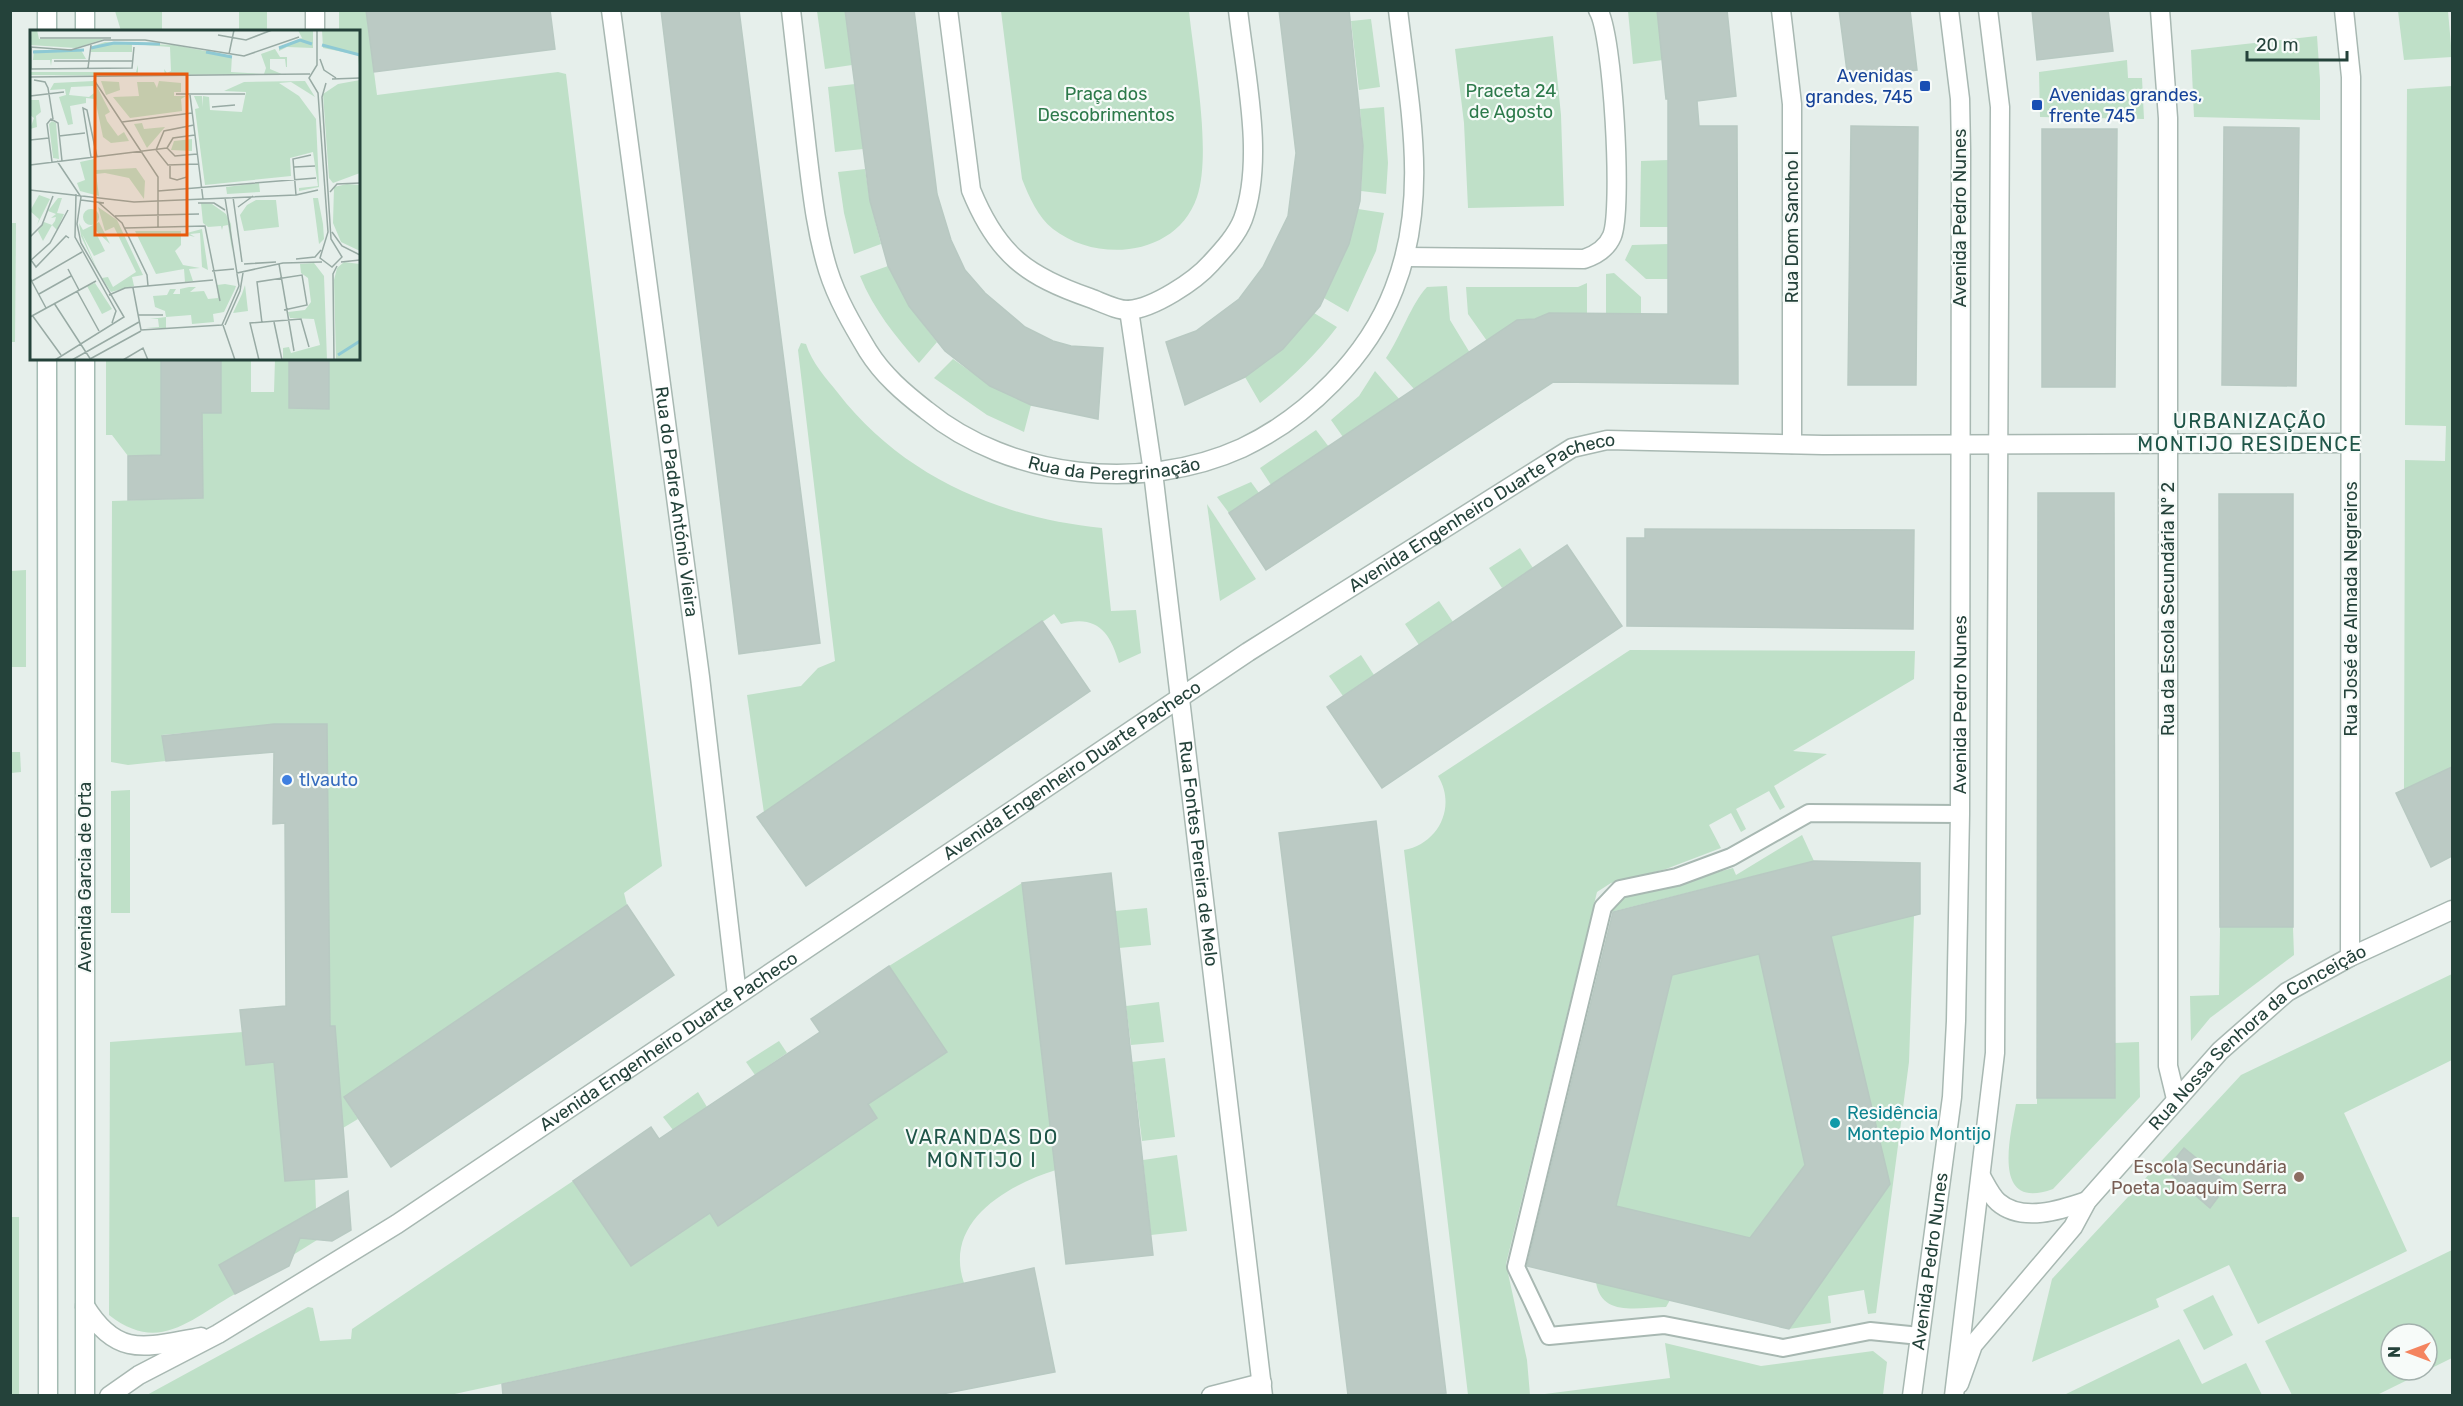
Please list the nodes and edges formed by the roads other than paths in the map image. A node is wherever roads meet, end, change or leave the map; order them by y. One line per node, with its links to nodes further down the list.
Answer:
1 (47, 10): 15 (street)
2 (85, 10): 16 (street)
3 (315, 10): 17 (street)
4 (611, 10): 32 (street, Rua do Padre António Vieira)
5 (791, 10): 27 (street, Rua da Peregrinação)
6 (948, 10): 19 (street)
7 (1238, 10): 19 (street)
8 (1398, 10): 18 (street, Rua da Peregrinação)
9 (1598, 10): 18 (street)
10 (1781, 10): 23 (street, Rua Dom Sancho I)
11 (1949, 10): 24 (street, Avenida Pedro Nunes)
12 (1988, 10): 25 (street, Avenida Pedro Nunes)
13 (2160, 10): 26 (street, Rua da Escola Secundária Nº 2)
14 (2344, 10): 22 (street, Rua José de Almada Negreiros)
15 (47, 30)
16 (85, 30)
17 (315, 30)
18 (1405, 257): 27 (street, Rua da Peregrinação)
19 (1129, 310): 27 (street, Rua Fontes Pereira de Melo)
20 (47, 360): 40 (street, Avenida Garcia de Orta)
21 (85, 360): 36 (street, Avenida Garcia de Orta)
22 (2351, 443): 26 (street, Avenida Engenheiro Duarte Pacheco); 31 (street, Rua José de Almada Negreiros)
23 (1792, 444): 24 (street, Avenida Engenheiro Duarte Pacheco); 28 (street, Avenida Engenheiro Duarte Pacheco)
24 (1959, 444): 25 (street, Avenida Engenheiro Duarte Pacheco); 29 (street, Avenida Pedro Nunes)
25 (1998, 444): 26 (street, Avenida Engenheiro Duarte Pacheco); 34 (street, Avenida Pedro Nunes)
26 (2168, 444): 33 (street, Rua da Escola Secundária Nº 2)
27 (1153, 472): 28 (street, Rua Fontes Pereira de Melo)
28 (1178, 699): 32 (street, Avenida Engenheiro Duarte Pacheco); 39 (street, Rua Fontes Pereira de Melo)
29 (1960, 814): 38 (street, Avenida Pedro Nunes); 38 (lane)
30 (2452, 910): 31 (street, Rua Nossa Senhora da Conceição)
31 (2350, 957): 33 (street, Rua Nossa Senhora da Conceição)
32 (737, 995): 37 (street, Avenida Engenheiro Duarte Pacheco)
33 (2176, 1099): 35 (street, Rua Nossa Senhora da Conceição)
34 (1982, 1178): 35 (street, Rua Nossa Senhora da Conceição); 45 (street, Avenida Pedro Nunes)
35 (2087, 1201): 45 (street, Rua Nossa Senhora da Conceição)
36 (85, 1306): 37 (street, Avenida Engenheiro Duarte Pacheco); 41 (street, Avenida Garcia de Orta)
37 (218, 1334): 42 (street, Avenida Engenheiro Duarte Pacheco)
38 (1920, 1336): 44 (street, Avenida Pedro Nunes)
39 (1263, 1389): 43 (street)
40 (48, 1395)
41 (85, 1395)
42 (109, 1395)
43 (1211, 1395)
44 (1912, 1395)
45 (1954, 1395)

